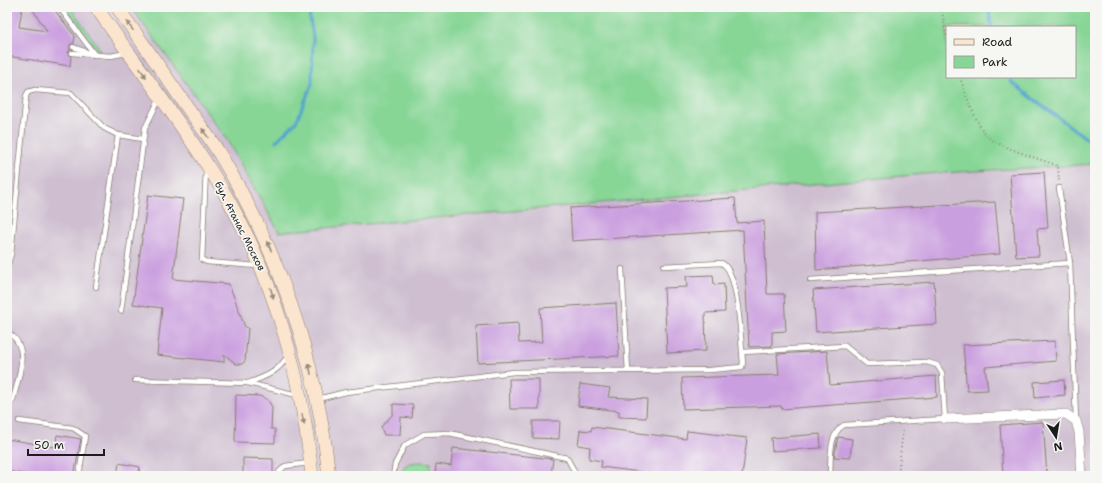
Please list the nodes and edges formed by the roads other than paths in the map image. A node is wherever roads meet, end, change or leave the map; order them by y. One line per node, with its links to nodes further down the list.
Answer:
1 (60, 7): 7 (lane)
2 (96, 7): 6 (main road, бул. Атанас Москов)
3 (117, 7): 29 (main road, бул. Атанас Москов, one-way to 3)
4 (73, 47): 7 (lane)
5 (72, 53): 7 (lane)
6 (128, 53): 7 (lane); 8 (main road, бул. Атанас Москов, one-way to 8)
7 (95, 55)
8 (160, 98): 10 (lane); 11 (main road, бул. Атанас Москов)
9 (118, 135): 10 (lane); 16 (lane); 19 (lane)
10 (143, 138): 20 (lane)
11 (206, 164): 14 (main road, бул. Атанас Москов); 14 (lane)
12 (1059, 188): 13 (lane)
13 (1070, 263): 18 (lane); 32 (lane)
14 (261, 266): 23 (main road, бул. Атанас Москов, one-way to 23)
15 (664, 266): 22 (lane)
16 (7, 267)
17 (622, 269): 24 (lane)
18 (810, 280)
19 (96, 287)
20 (121, 311)
21 (7, 332): 28 (lane)
22 (742, 352): 24 (lane); 30 (lane)
23 (289, 353): 26 (lane); 27 (main road, бул. Атанас Москов)
24 (628, 371): 29 (lane)
25 (135, 380): 26 (lane)
26 (248, 383): 27 (lane)
27 (299, 396): 33 (main road, бул. Атанас Москов, one-way to 33)
28 (13, 400)
29 (316, 400): 37 (main road, бул. Атанас Москов)
30 (945, 419): 32 (street); 40 (lane)
31 (19, 421): 34 (lane)
32 (1076, 421): 41 (street)
33 (311, 462): 35 (lane); 36 (main road, бул. Атанас Москов)
34 (79, 476)
35 (279, 476)
36 (312, 476)
37 (329, 476)
38 (393, 476): 39 (lane)
39 (577, 476)
40 (830, 476)
41 (1082, 476)

